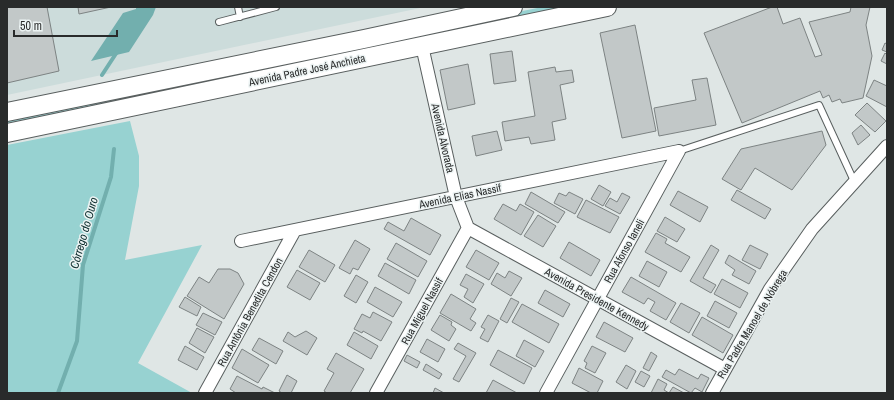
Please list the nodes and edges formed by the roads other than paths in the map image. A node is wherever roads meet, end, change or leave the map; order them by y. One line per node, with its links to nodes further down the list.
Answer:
1 (238, 7): 6 (lane)
2 (276, 7): 6 (lane)
3 (512, 7): 9 (main road, Avenida Padre José Anchieta)
4 (607, 7): 5 (main road, Avenida Padre José Anchieta)
5 (585, 9): 8 (main road, Avenida Padre José Anchieta)
6 (240, 17): 7 (lane)
7 (219, 22)
8 (422, 46): 10 (main road, Avenida Padre José Anchieta); 14 (street, Avenida Alvorada)
9 (7, 112)
10 (7, 134)
11 (887, 146): 13 (street, Rua Padre Manoel de Nóbrega)
12 (679, 151): 13 (lane); 14 (street, Avenida Elias Nassif); 18 (street, Rua Afonso Ianeli)
13 (854, 181): 19 (street, Rua Padre Manoel de Nóbrega)
14 (456, 197): 15 (street, Avenida Alvorada); 16 (street, Avenida Elias Nassif)
15 (468, 228): 18 (street, Avenida Presidente Kennedy); 21 (street, Rua Miguel Nassif)
16 (295, 230): 17 (street, Avenida Elias Nassif); 20 (street, Rua Antônia Benedita Cendon)
17 (241, 241)
18 (598, 300): 19 (street, Avenida Presidente Kennedy); 22 (street, Rua Afonso Ianeli)
19 (725, 369): 23 (street, Rua Padre Manoel de Nóbrega)
20 (205, 393)
21 (376, 393)
22 (546, 393)
23 (712, 393)

